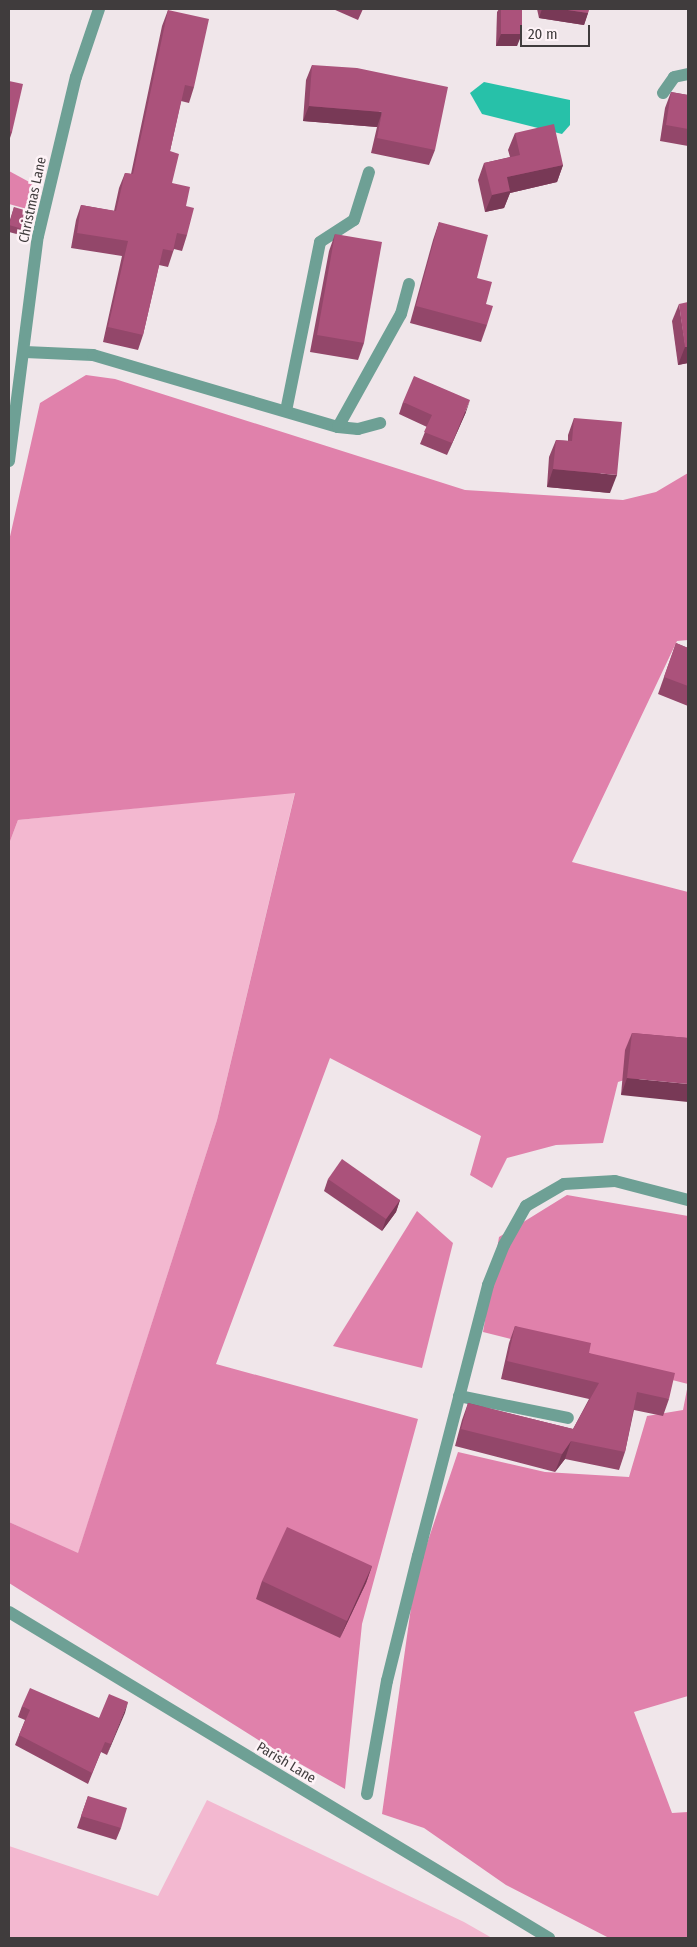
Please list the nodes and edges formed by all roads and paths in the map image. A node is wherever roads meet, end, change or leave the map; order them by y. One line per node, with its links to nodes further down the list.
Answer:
1 (99, 9): 6 (street, Christmas Lane)
2 (688, 74): 3 (street)
3 (663, 93)
4 (369, 172): 7 (street)
5 (409, 284): 9 (street)
6 (25, 352): 7 (street); 10 (street, Christmas Lane)
7 (286, 412): 9 (street)
8 (380, 423): 9 (street)
9 (338, 427)
10 (9, 461)
11 (688, 1200): 12 (street)
12 (459, 1396): 13 (street); 15 (street)
13 (568, 1418)
14 (9, 1612): 16 (street, Parish Lane)
15 (367, 1794)
16 (549, 1938)

